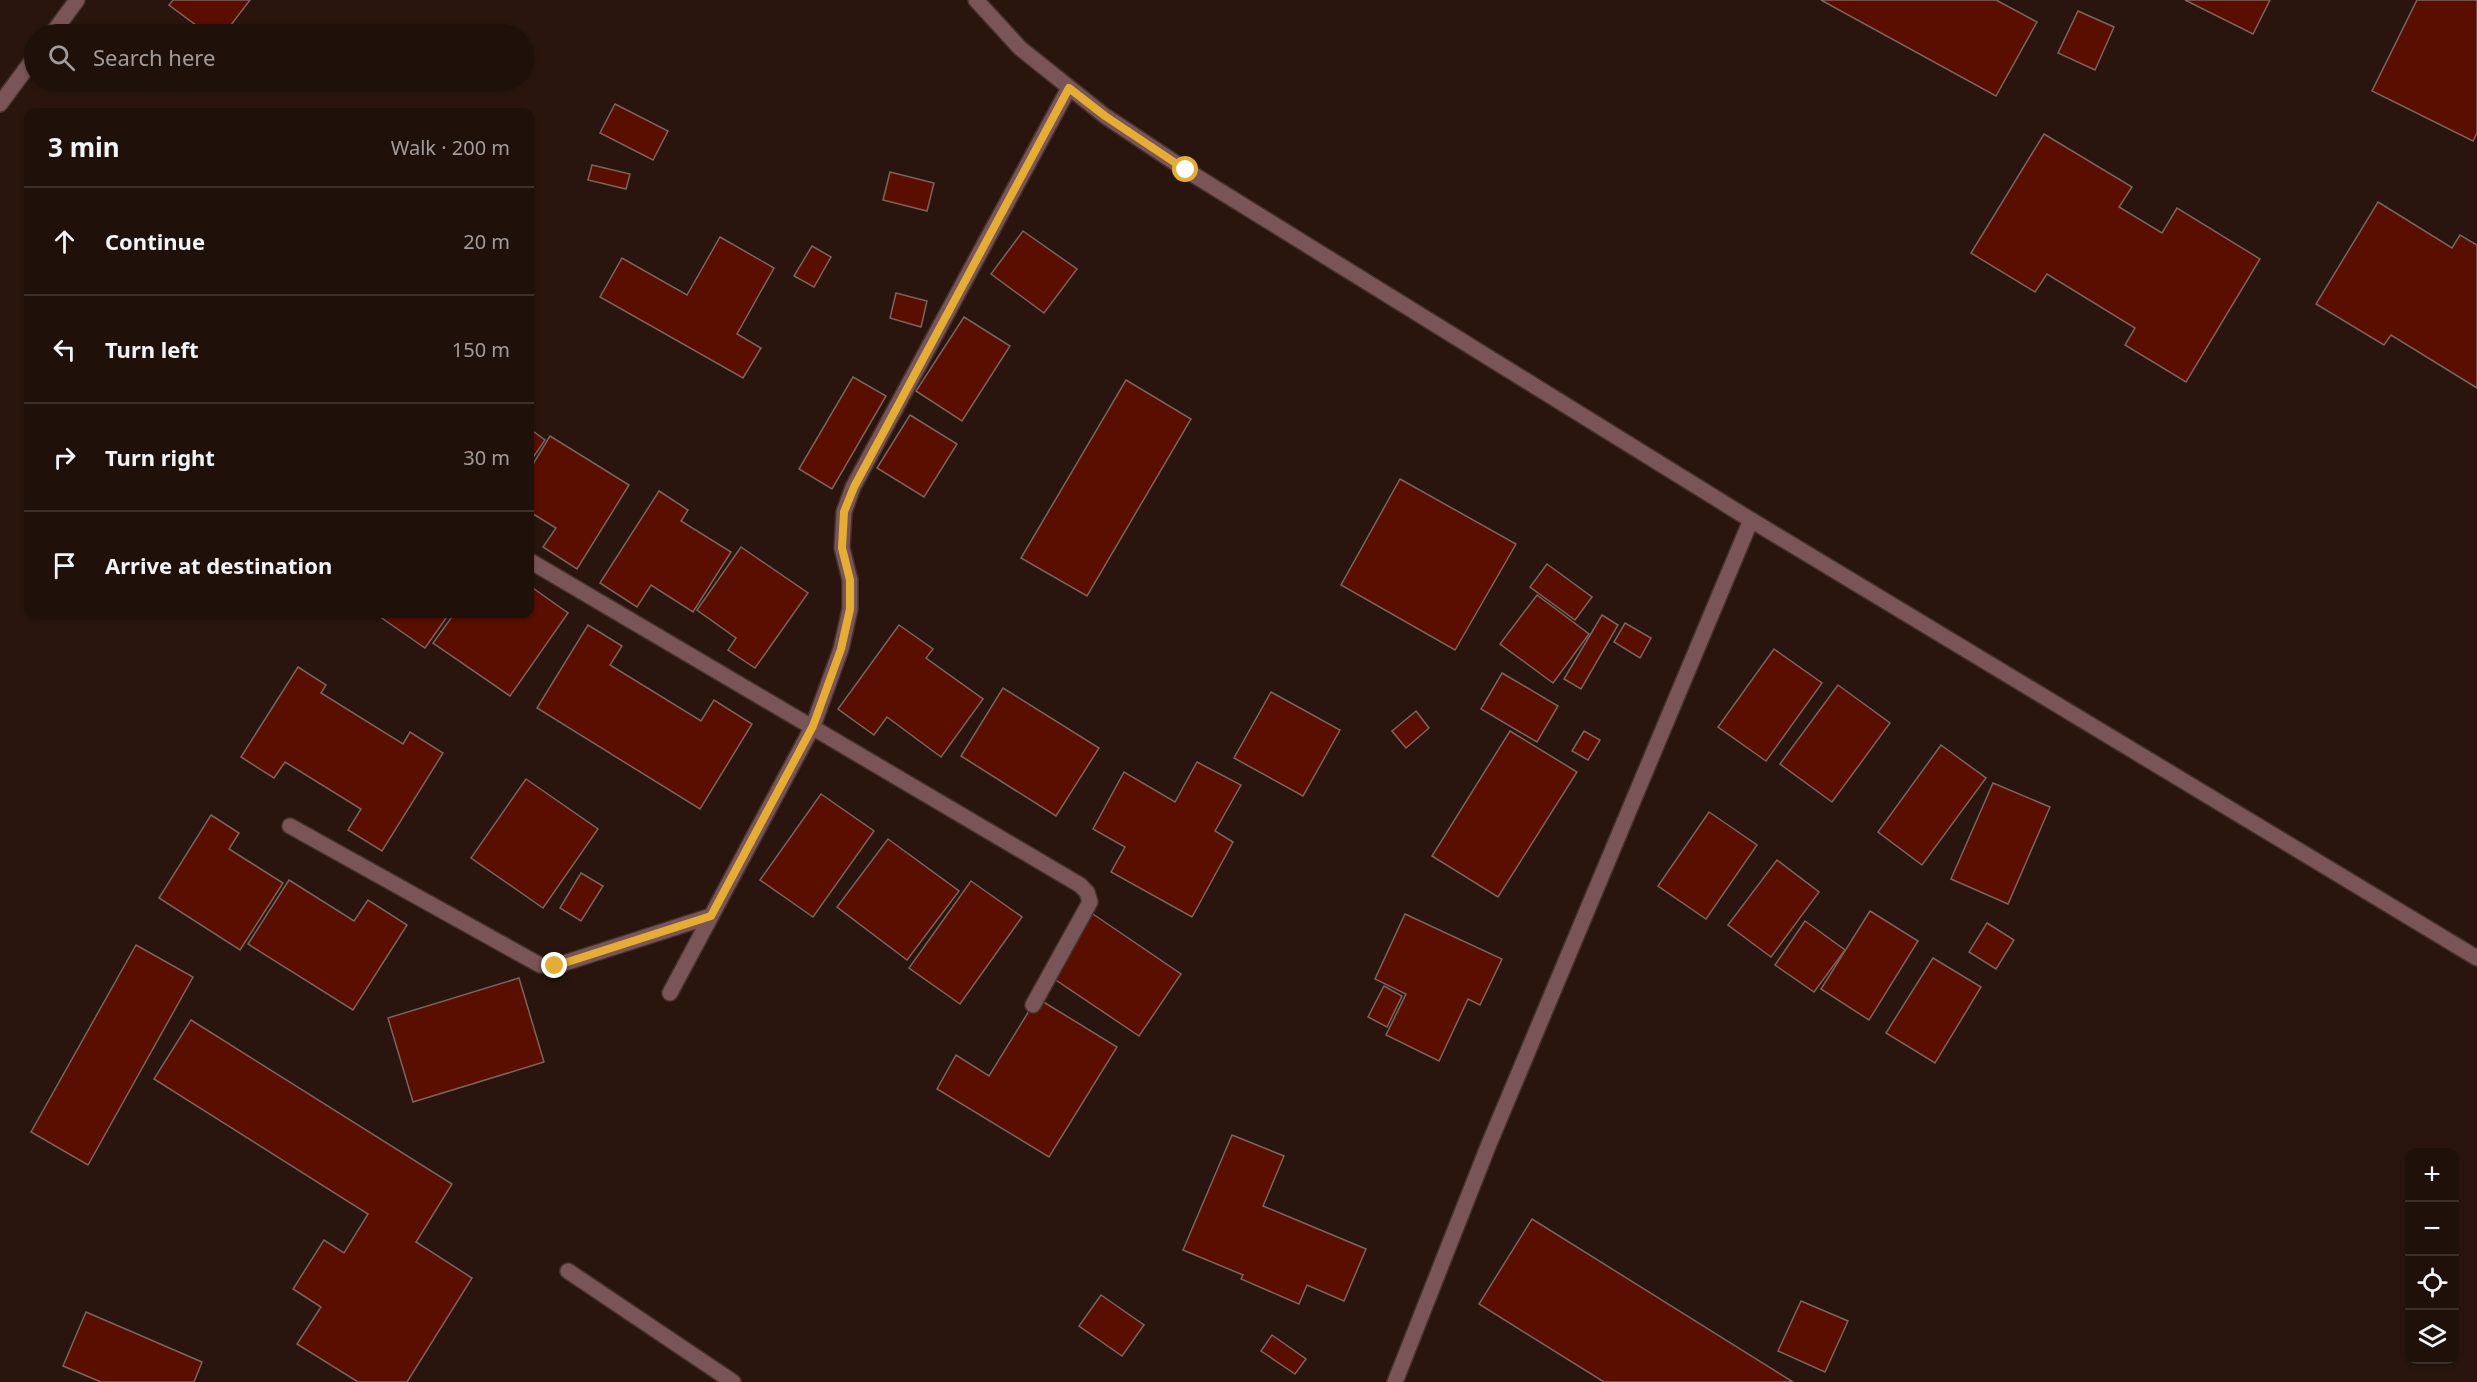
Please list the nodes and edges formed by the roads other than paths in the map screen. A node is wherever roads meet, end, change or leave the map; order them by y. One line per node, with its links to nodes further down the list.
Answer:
1 (77, 0): 3 (street)
2 (976, 0): 5 (street)
3 (59, 24)
4 (24, 72): 6 (street)
5 (1069, 88): 7 (street); 9 (street)
6 (0, 104)
7 (1751, 520): 12 (street); 17 (street)
8 (534, 563): 9 (street)
9 (813, 726): 11 (street); 14 (street)
10 (290, 826): 11 (street)
11 (711, 916): 13 (street)
12 (2477, 957)
13 (670, 993)
14 (1033, 1005)
15 (568, 1271): 16 (street)
16 (733, 1382)
17 (1395, 1382)

